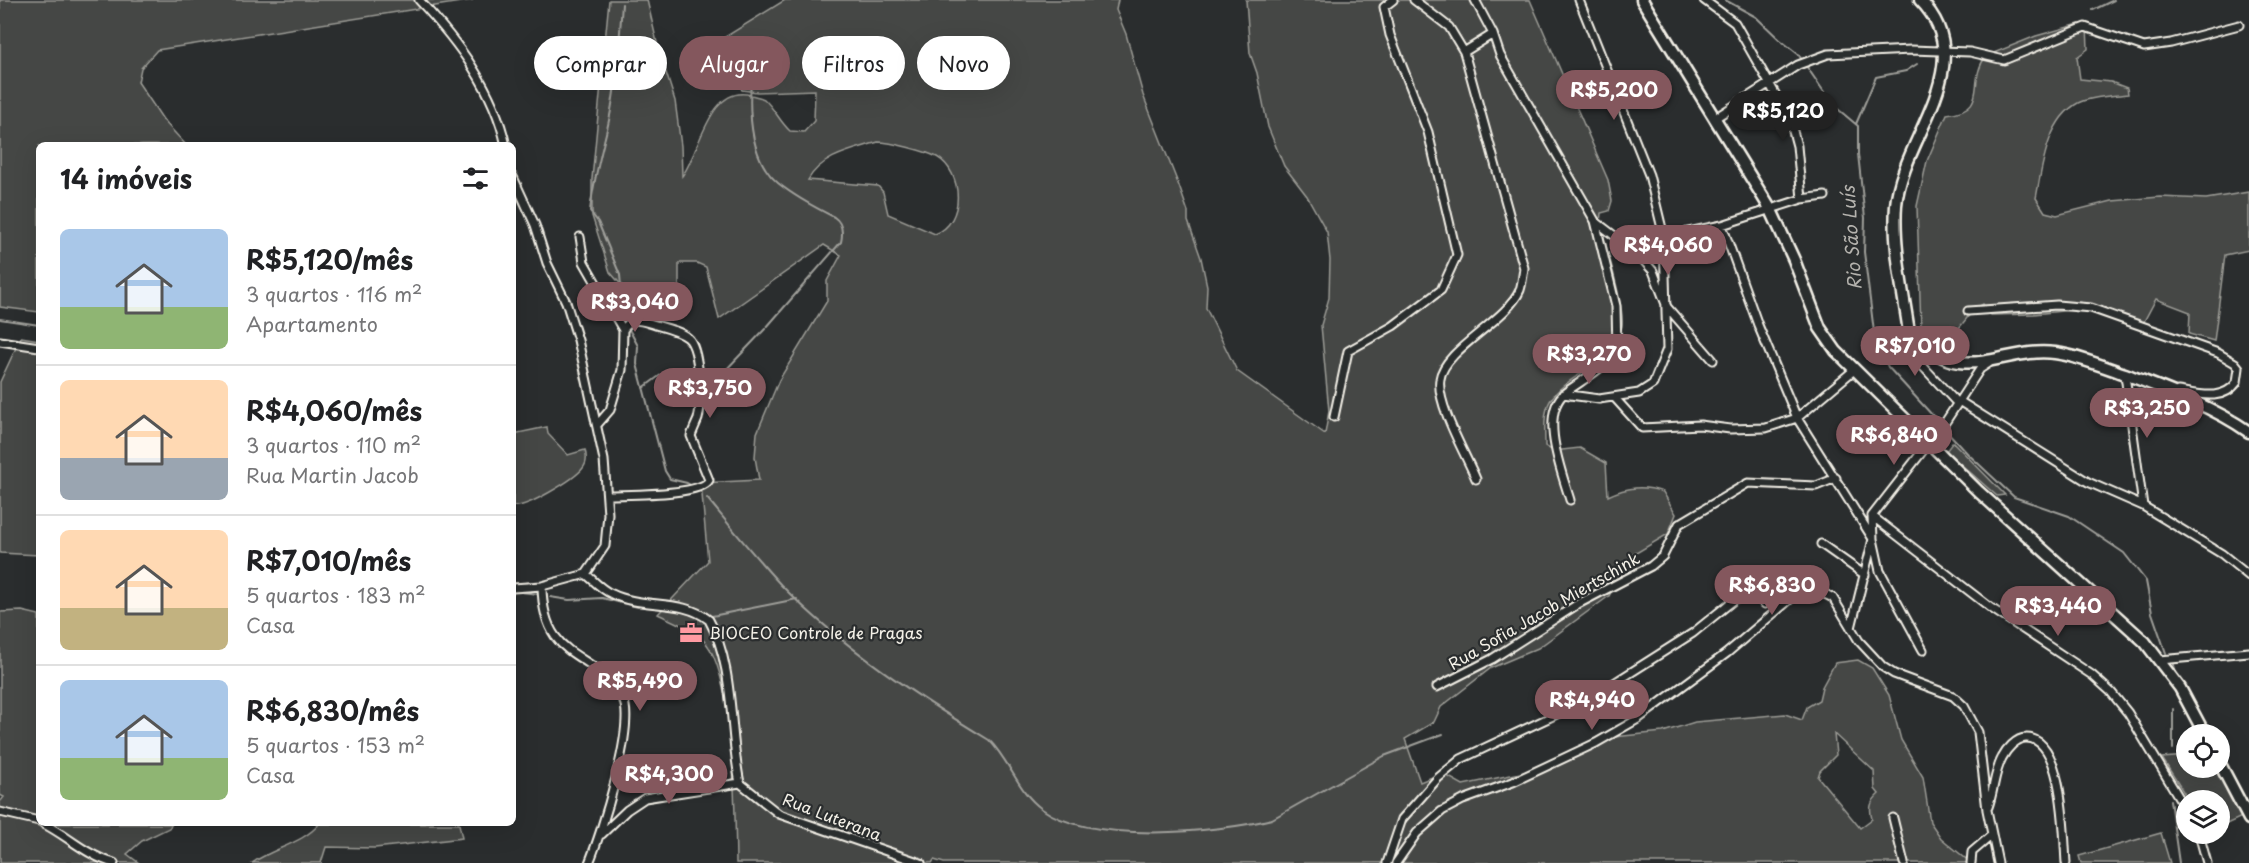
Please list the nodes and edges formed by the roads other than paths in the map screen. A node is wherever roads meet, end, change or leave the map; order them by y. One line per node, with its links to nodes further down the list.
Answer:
1 (419, 0): 15 (street)
2 (1393, 0): 38 (street)
3 (1414, 0): 11 (street)
4 (1475, 0): 10 (street)
5 (1579, 0): 23 (street)
6 (1642, 0): 14 (main road)
7 (1704, 0): 13 (street)
8 (1920, 0): 12 (main road)
9 (2239, 26): 12 (street)
10 (1493, 34): 11 (street); 20 (street)
11 (1464, 52): 43 (street)
12 (1943, 52): 13 (street); 27 (main road)
13 (1770, 84): 14 (street); 18 (street)
14 (1715, 118): 19 (main road)
15 (505, 142)
16 (516, 184): 40 (street)
17 (1825, 196): 18 (street)
18 (1802, 199): 19 (street)
19 (1771, 210): 21 (street); 32 (main road)
20 (1595, 221): 24 (street); 35 (street)
21 (1722, 225): 23 (street); 39 (street)
22 (580, 237): 26 (street)
23 (1664, 237): 24 (street)
24 (1667, 308): 31 (street); 36 (street)
25 (1968, 311): 34 (street)
26 (623, 330): 40 (street); 45 (street)
27 (1909, 332): 30 (main road); 37 (street)
28 (0, 340): 29 (street)
29 (36, 346)
30 (1999, 357): 33 (main road); 37 (street)
31 (1713, 360)
32 (1854, 370): 39 (street); 42 (main road)
33 (2125, 375): 34 (main road); 47 (street)
34 (2163, 388): 41 (main road)
35 (1563, 394): 36 (street); 46 (street)
36 (1614, 397): 39 (street)
37 (1958, 402): 42 (street); 47 (street)
38 (1334, 417)
39 (1797, 418): 44 (street)
40 (597, 425): 45 (street)
41 (2249, 432)
42 (1927, 443): 48 (street); 60 (main road)
43 (1476, 478)
44 (1836, 478): 49 (street); 61 (street, Rua Sofia Jacob Miertschink)
45 (608, 495): 51 (street)
46 (1570, 500)
47 (2143, 506): 53 (street)
48 (1872, 516): 49 (street); 65 (street)
49 (1873, 539): 52 (street); 58 (street)
50 (1821, 544): 52 (street)
51 (586, 573): 54 (street); 64 (street)
52 (1865, 575): 57 (street)
53 (2249, 576)
54 (542, 586): 55 (street); 73 (street)
55 (516, 588)
56 (1797, 593): 57 (street); 78 (street); 79 (street)
57 (1851, 628): 66 (street)
58 (1923, 650)
59 (2249, 652): 60 (street)
60 (2160, 660): 62 (main road)
61 (1437, 687)
62 (2199, 724)
63 (2227, 778): 69 (main road)
64 (740, 783): 73 (street); 77 (street, Rua Luterana)
65 (2176, 793)
66 (1987, 810): 72 (street); 83 (street)
67 (0, 812): 70 (street)
68 (1893, 818): 80 (street)
69 (2249, 819)
70 (36, 820)
71 (48, 826): 75 (street)
72 (1992, 835): 81 (street); 82 (street)
73 (601, 836): 76 (street)
74 (2202, 844): 84 (street)
75 (114, 863)
76 (589, 863)
77 (921, 863)
78 (1387, 863)
79 (1396, 863)
80 (1904, 863)
81 (1971, 863)
82 (1998, 863)
83 (2066, 863)
84 (2207, 863)

